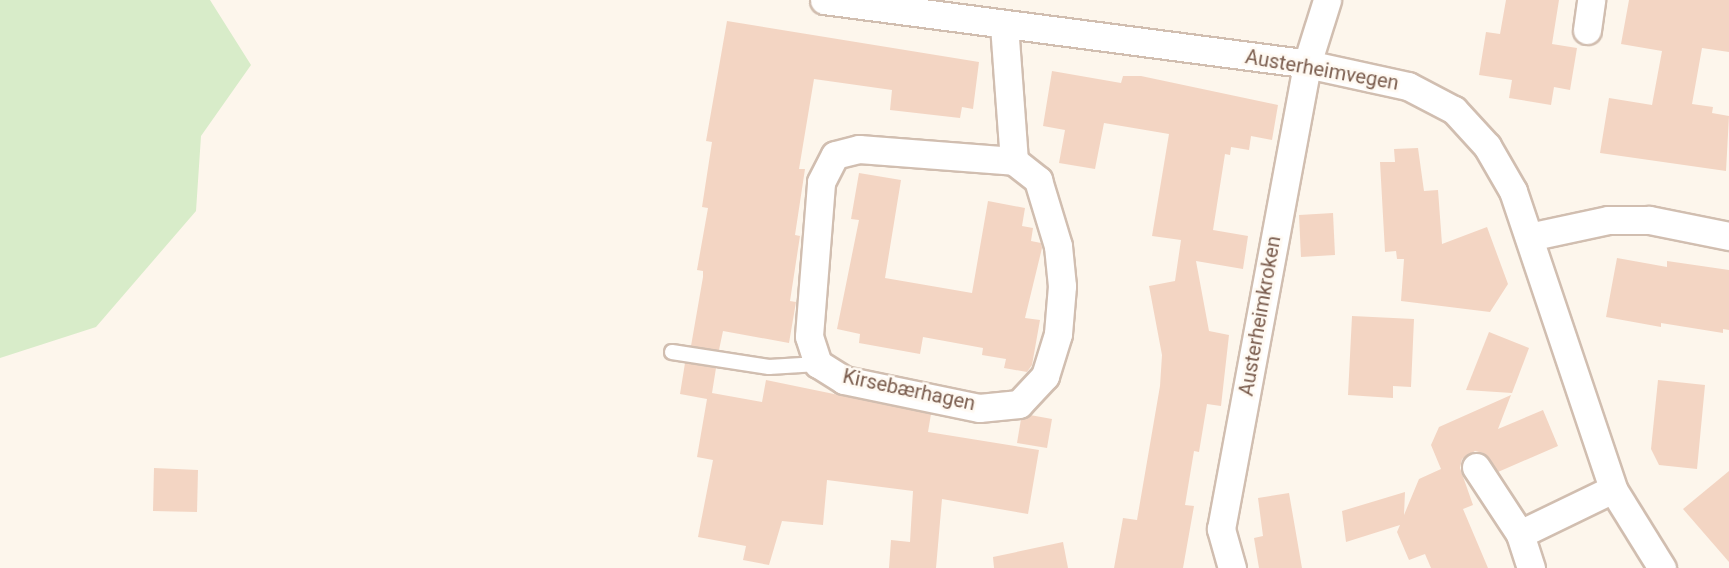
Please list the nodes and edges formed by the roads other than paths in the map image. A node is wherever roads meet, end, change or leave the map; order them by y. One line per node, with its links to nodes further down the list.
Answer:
1 (824, 0): 4 (street, Austerheimvegen)
2 (1327, 0): 6 (street, Austerheimkroken)
3 (1591, 0): 5 (street)
4 (1004, 25): 6 (street, Austerheimvegen); 7 (street)
5 (1587, 30)
6 (1307, 63): 9 (street, Austerheimvegen); 15 (street, Austerheimkroken)
7 (1014, 161): 11 (street, Kirsebærhagen); 11 (street, Kirsebærhagen)
8 (1729, 236): 9 (street)
9 (1529, 237): 13 (street, Austerheimvegen)
10 (672, 352): 11 (lane)
11 (818, 364)
12 (1476, 467): 14 (street)
13 (1613, 489): 14 (street); 17 (street, Austerheimvegen)
14 (1520, 534): 16 (street)
15 (1232, 568)
16 (1531, 568)
17 (1662, 568)

